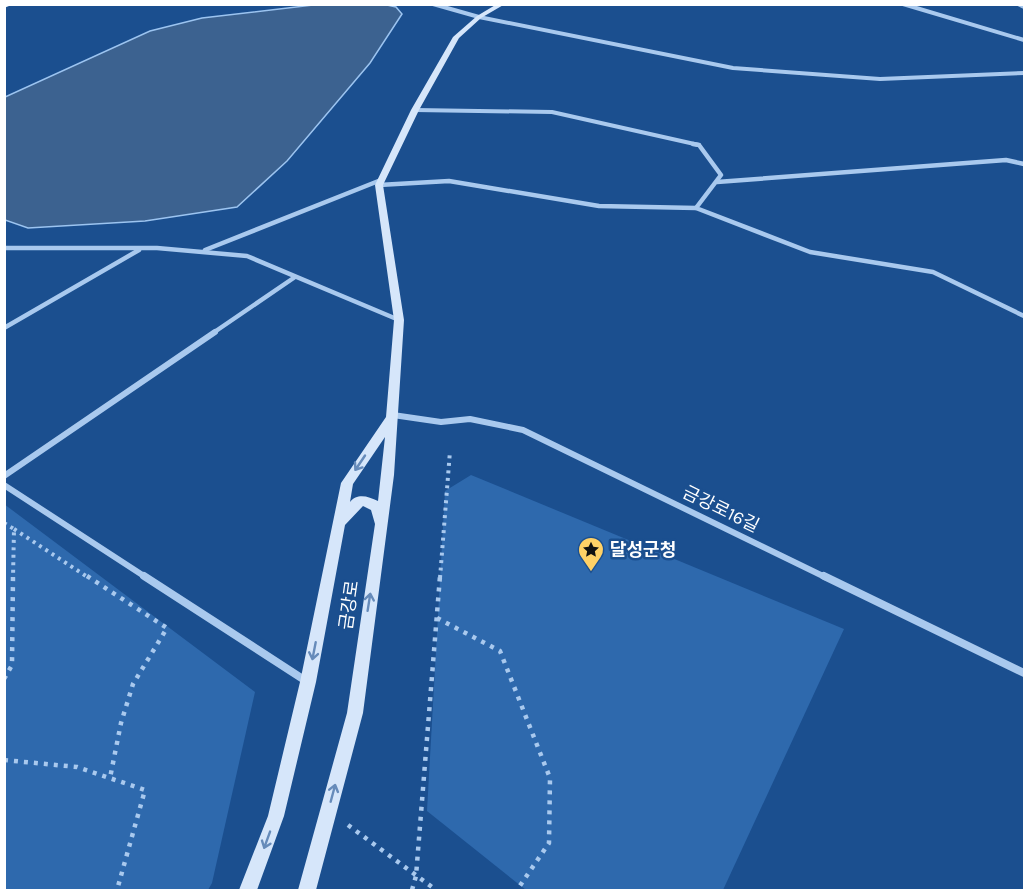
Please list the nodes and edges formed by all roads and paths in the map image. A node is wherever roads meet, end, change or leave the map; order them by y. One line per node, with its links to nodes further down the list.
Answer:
1 (10, 4): 6 (main road)
2 (433, 4): 8 (street)
3 (502, 4): 8 (main road)
4 (903, 4): 9 (street)
5 (1018, 4): 7 (street)
6 (4, 6)
7 (1024, 7)
8 (479, 17): 10 (street); 11 (main road)
9 (1024, 40)
10 (1024, 73)
11 (415, 110): 13 (main road); 14 (street)
12 (1024, 164): 14 (street)
13 (380, 182): 15 (street); 18 (street); 21 (main road, 금강로)
14 (717, 182): 15 (street)
15 (696, 208): 20 (street)
16 (4, 248): 17 (street)
17 (140, 249): 18 (street); 22 (street)
18 (204, 250): 19 (street)
19 (295, 277): 21 (street); 25 (street)
20 (1024, 316)
21 (399, 320): 23 (main road, 금강로)
22 (4, 328)
23 (393, 415): 29 (main road, one-way to 29); 30 (main road, 금강로); 32 (street, 금강로16길)
24 (450, 451): 31 (path)
25 (4, 476)
26 (4, 484): 34 (street)
27 (4, 523): 28 (path)
28 (15, 529): 33 (path); 36 (path)
29 (337, 534): 30 (main road); 34 (main road, one-way to 34)
30 (379, 536): 37 (main road, 금강로, one-way to 30)
31 (437, 618): 38 (path); 44 (path)
32 (1024, 673)
33 (4, 679)
34 (308, 682): 40 (main road, one-way to 40)
35 (4, 760): 36 (path)
36 (110, 778): 39 (path)
37 (328, 811): 38 (path); 41 (main road, 금강로)
38 (416, 876): 42 (path); 43 (path)
39 (117, 891)
40 (249, 891)
41 (307, 891)
42 (412, 891)
43 (436, 891)
44 (517, 891)

